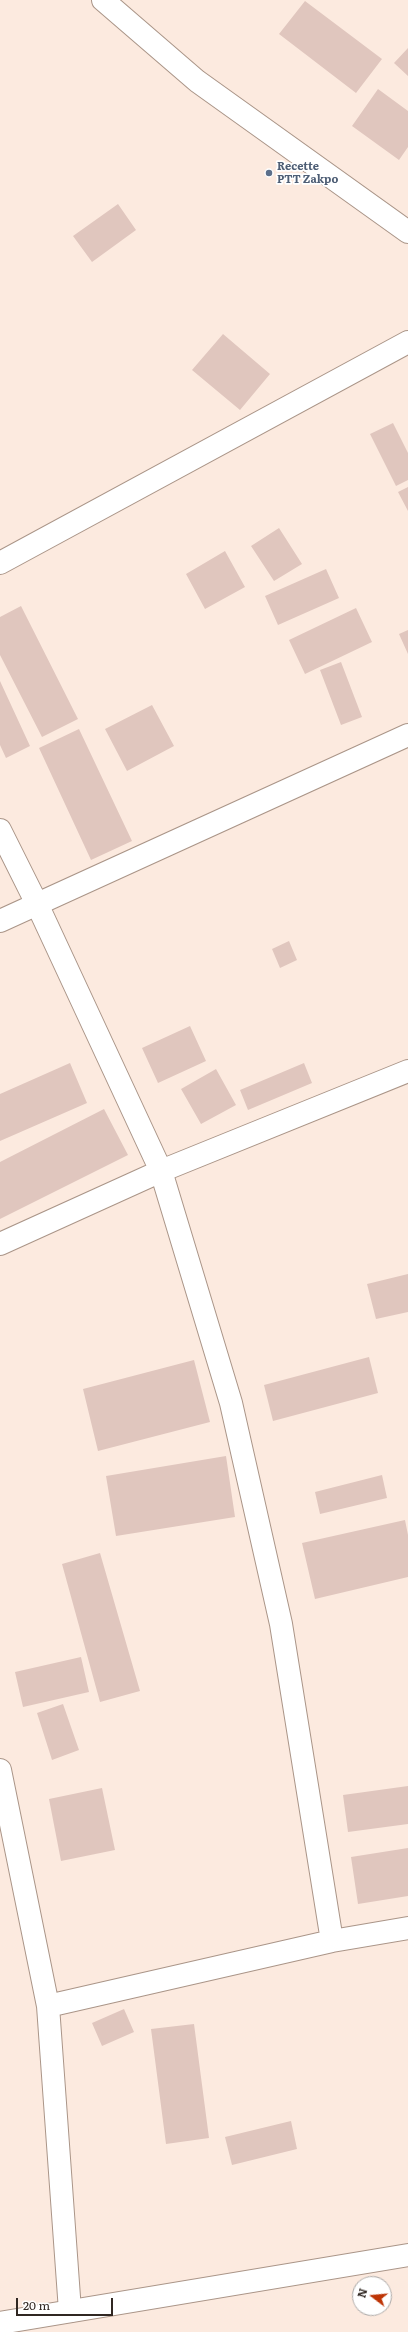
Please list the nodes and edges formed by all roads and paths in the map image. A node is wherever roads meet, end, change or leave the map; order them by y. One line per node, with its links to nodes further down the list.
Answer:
1 (103, 0): 2 (street)
2 (408, 232)
3 (408, 342): 4 (street)
4 (0, 563)
5 (408, 735): 7 (street)
6 (0, 830): 7 (street)
7 (37, 904): 8 (street); 10 (street)
8 (0, 921)
9 (408, 1071): 10 (street)
10 (161, 1170): 11 (street); 14 (street)
11 (0, 1244)
12 (0, 1770): 15 (street)
13 (408, 1928): 14 (street)
14 (332, 1941): 15 (street)
15 (48, 2006): 17 (street)
16 (408, 2255): 17 (street)
17 (70, 2311): 18 (street)
18 (0, 2323)

